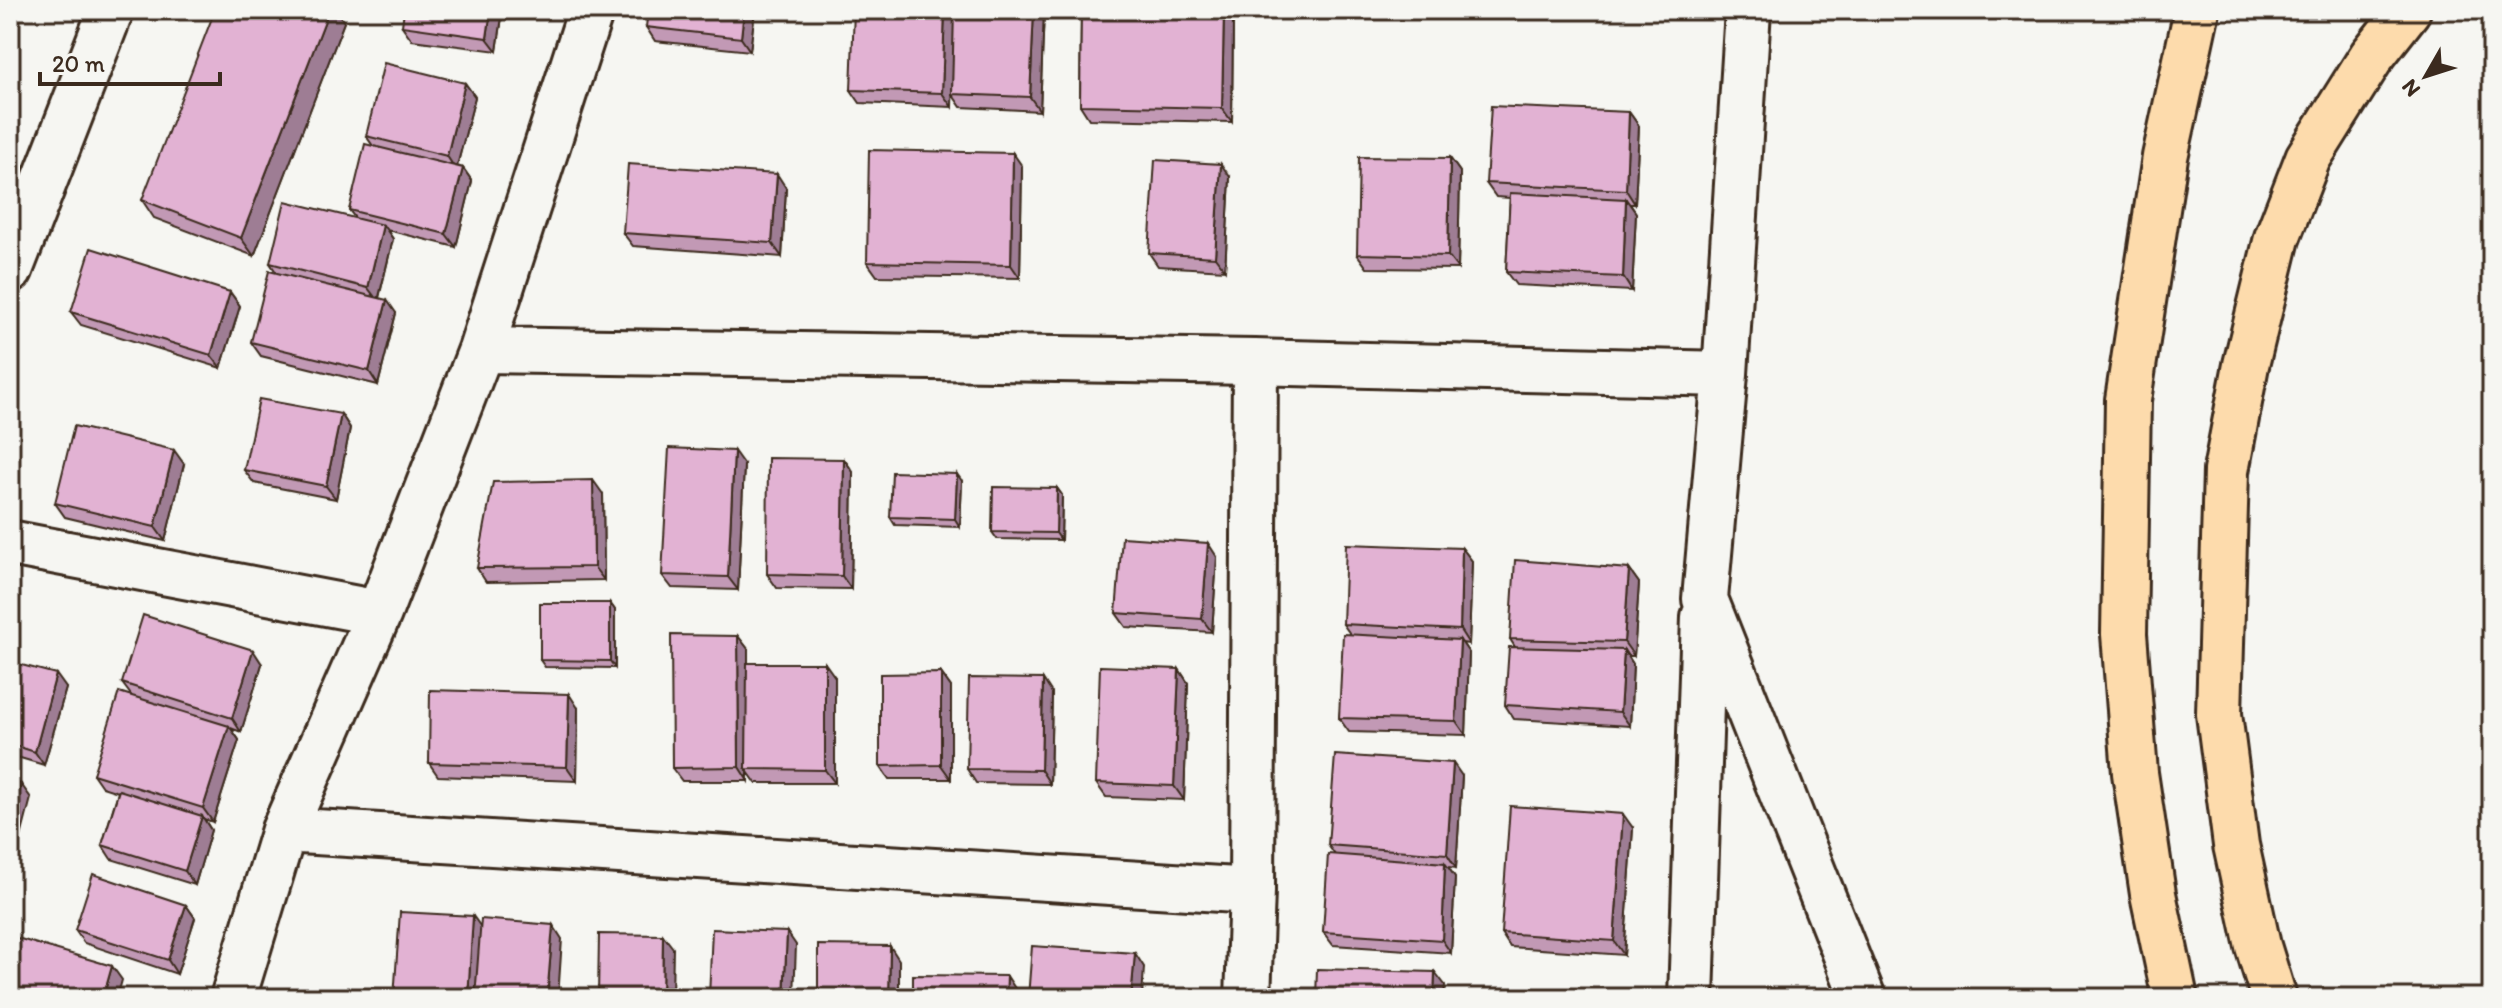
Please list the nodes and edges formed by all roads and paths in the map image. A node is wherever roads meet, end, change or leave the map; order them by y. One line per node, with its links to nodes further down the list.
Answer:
1 (111, 10): 6 (street)
2 (591, 10): 7 (street)
3 (1748, 10): 9 (street)
4 (2197, 10): 19 (highway)
5 (2408, 10): 20 (highway)
6 (10, 270)
7 (481, 350): 8 (street); 12 (street)
8 (1255, 362): 9 (street); 14 (street)
9 (1725, 374): 11 (street)
10 (10, 543): 12 (street)
11 (1705, 599): 17 (street); 18 (street)
12 (379, 613): 13 (street)
13 (284, 830): 14 (street); 15 (street)
14 (1252, 891): 16 (street)
15 (233, 998)
16 (1248, 998)
17 (1691, 998)
18 (1863, 998)
19 (2175, 998)
20 (2274, 998)

